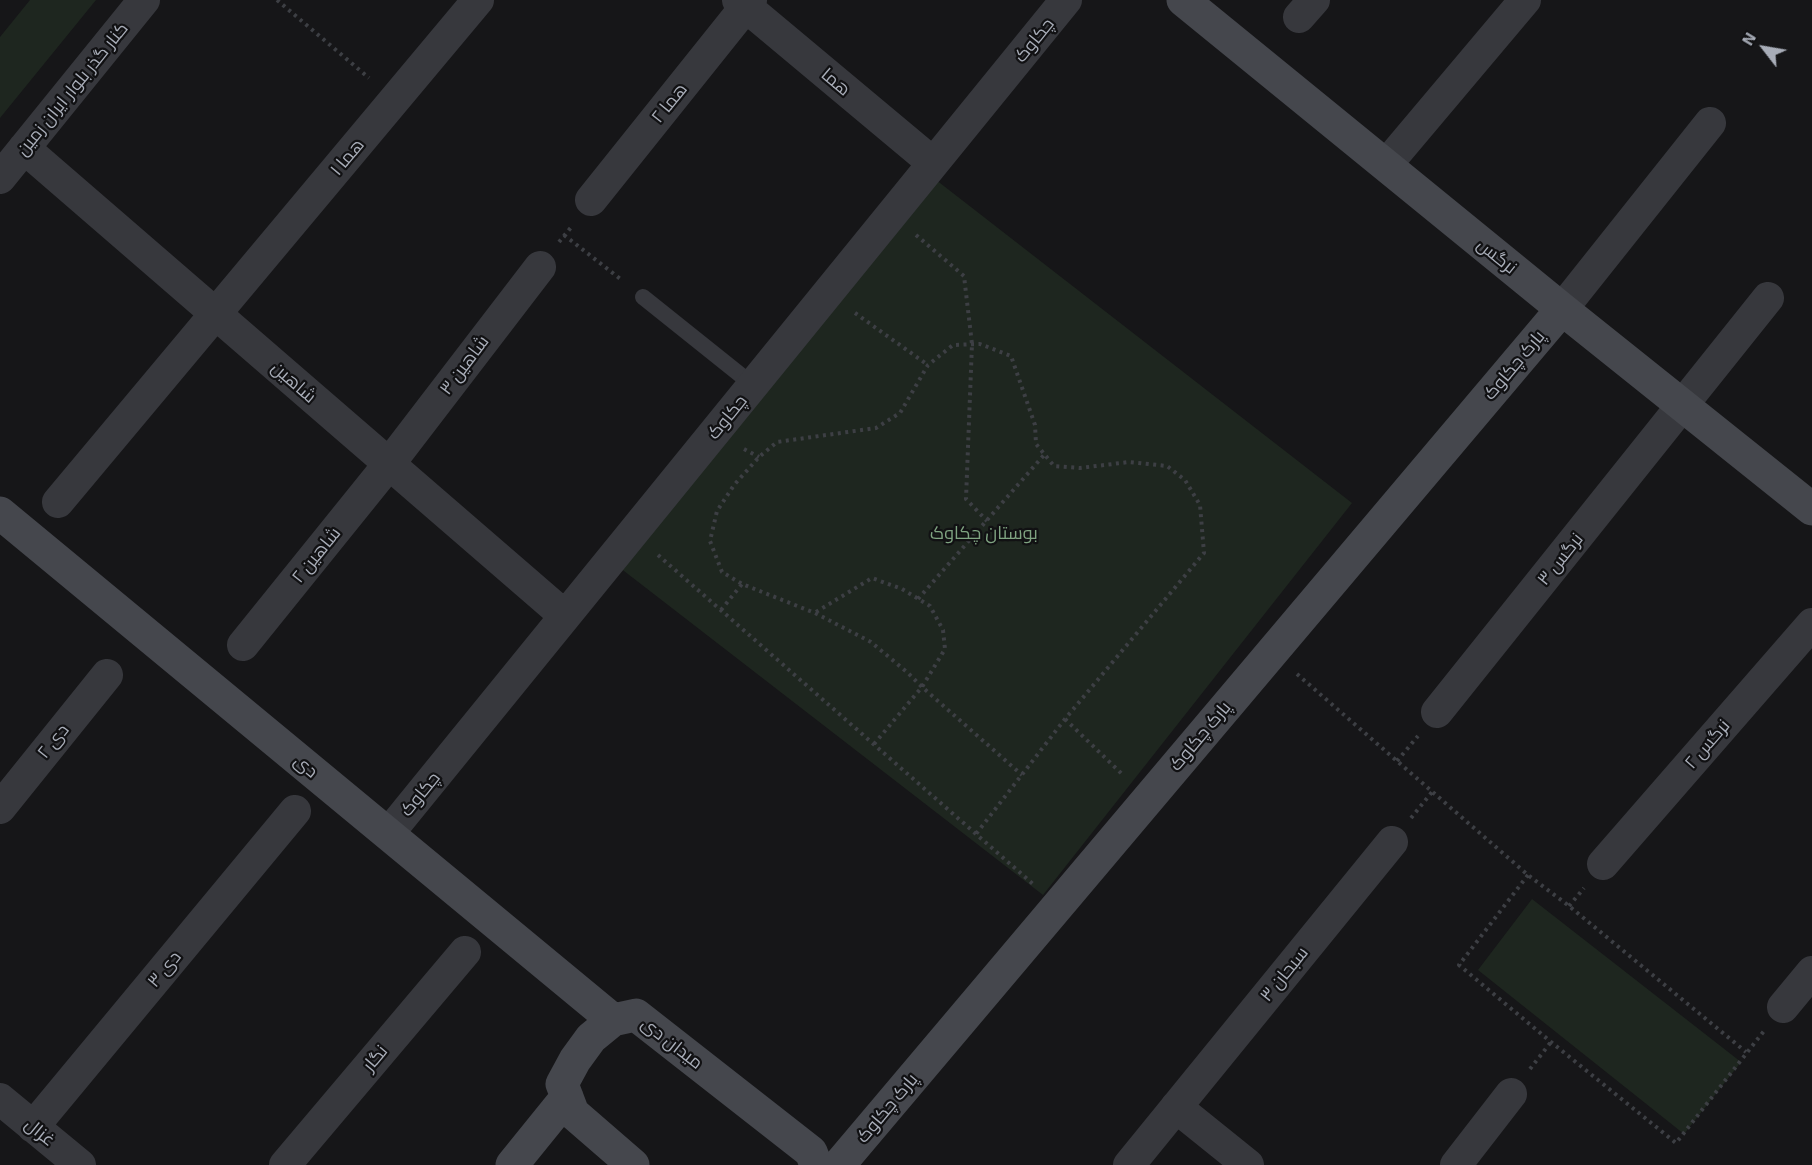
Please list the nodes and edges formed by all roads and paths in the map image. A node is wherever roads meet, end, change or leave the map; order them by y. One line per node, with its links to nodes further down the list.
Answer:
1 (144, 0): 10 (street, کنار گذر بلوار ایران زمین)
2 (277, 0): 8 (path)
3 (478, 0): 8 (street, هما ۱)
4 (1066, 0): 11 (street, چکاوک)
5 (1183, 0): 12 (street, نرگس)
6 (1525, 0): 12 (street)
7 (745, 2): 11 (street, هما); 14 (street, هما ۲)
8 (395, 99): 22 (street, هما ۱)
9 (1710, 123): 21 (street)
10 (24, 148): 13 (street, کنار گذر بلوار ایران زمین); 22 (street, شاهین)
11 (933, 163): 15 (street, چکاوک)
12 (1386, 165): 21 (street, نرگس)
13 (0, 178)
14 (591, 200): 16 (path)
15 (892, 214): 18 (street, چکاوک); 23 (path)
16 (564, 235): 17 (path); 19 (path)
17 (540, 267): 28 (street, شاهین ۳)
18 (828, 293): 24 (path); 25 (street, چکاوک)
19 (643, 297): 25 (lane)
20 (1768, 298): 26 (street, نرگس ۳)
21 (1562, 309): 26 (street, نرگس); 41 (street, پارک چکاوک)
22 (217, 314): 28 (street, شاهین); 29 (street, هما ۱)
23 (972, 344): 24 (path); 27 (path); 32 (path)
24 (928, 365): 34 (path)
25 (753, 385): 33 (street, چکاوک)
26 (1683, 405): 30 (street, نرگس); 44 (street, نرگس ۳)
27 (1044, 455): 32 (path); 45 (path)
28 (389, 464): 38 (street, شاهین); 40 (street, شاهین ۲)
29 (58, 502)
30 (1812, 509)
31 (0, 513): 51 (street, دی)
32 (987, 521): 35 (path)
33 (633, 533): 36 (path); 38 (street, چکاوک)
34 (742, 584): 36 (path); 37 (path)
35 (918, 599): 37 (path); 43 (path)
36 (721, 610): 46 (path)
37 (815, 613): 43 (path)
38 (565, 616): 51 (street, چکاوک)
39 (1812, 624): 54 (street, نرگس ۲)
40 (243, 645)
41 (1271, 651): 48 (street, پارک چکاوک); 55 (path)
42 (106, 675): 49 (street, دی ۲)
43 (922, 687): 46 (path); 47 (path)
44 (1437, 712)
45 (1065, 719): 47 (path); 48 (path)
46 (874, 744): 52 (path)
47 (1022, 775): 52 (path)
48 (1147, 799): 56 (street, پارک چکاوک)
49 (0, 808)
50 (295, 811): 65 (street, دی ۳)
51 (388, 834): 60 (street, دی)
52 (976, 834): 56 (path)
53 (1392, 842): 64 (street, سبحان ۳)
54 (1603, 864)
55 (1527, 874): 55 (path)
56 (1058, 906): 71 (street, پارک چکاوک)
57 (465, 952): 67 (street, نگار)
58 (1812, 972): 59 (street)
59 (1783, 1007)
60 (613, 1020): 62 (street, میدان دی); 70 (street, میدان دی)
61 (1511, 1094): 74 (street)
62 (567, 1097): 68 (street); 69 (street)
63 (0, 1100): 65 (street, غزال)
64 (1176, 1107): 72 (street, سبحان ۳); 73 (street)
65 (33, 1126): 66 (street, غزال)
66 (80, 1165)
67 (285, 1165)
68 (512, 1165)
69 (633, 1165)
70 (816, 1165)
71 (839, 1165)
72 (1129, 1165)
73 (1248, 1165)
74 (1456, 1165)

